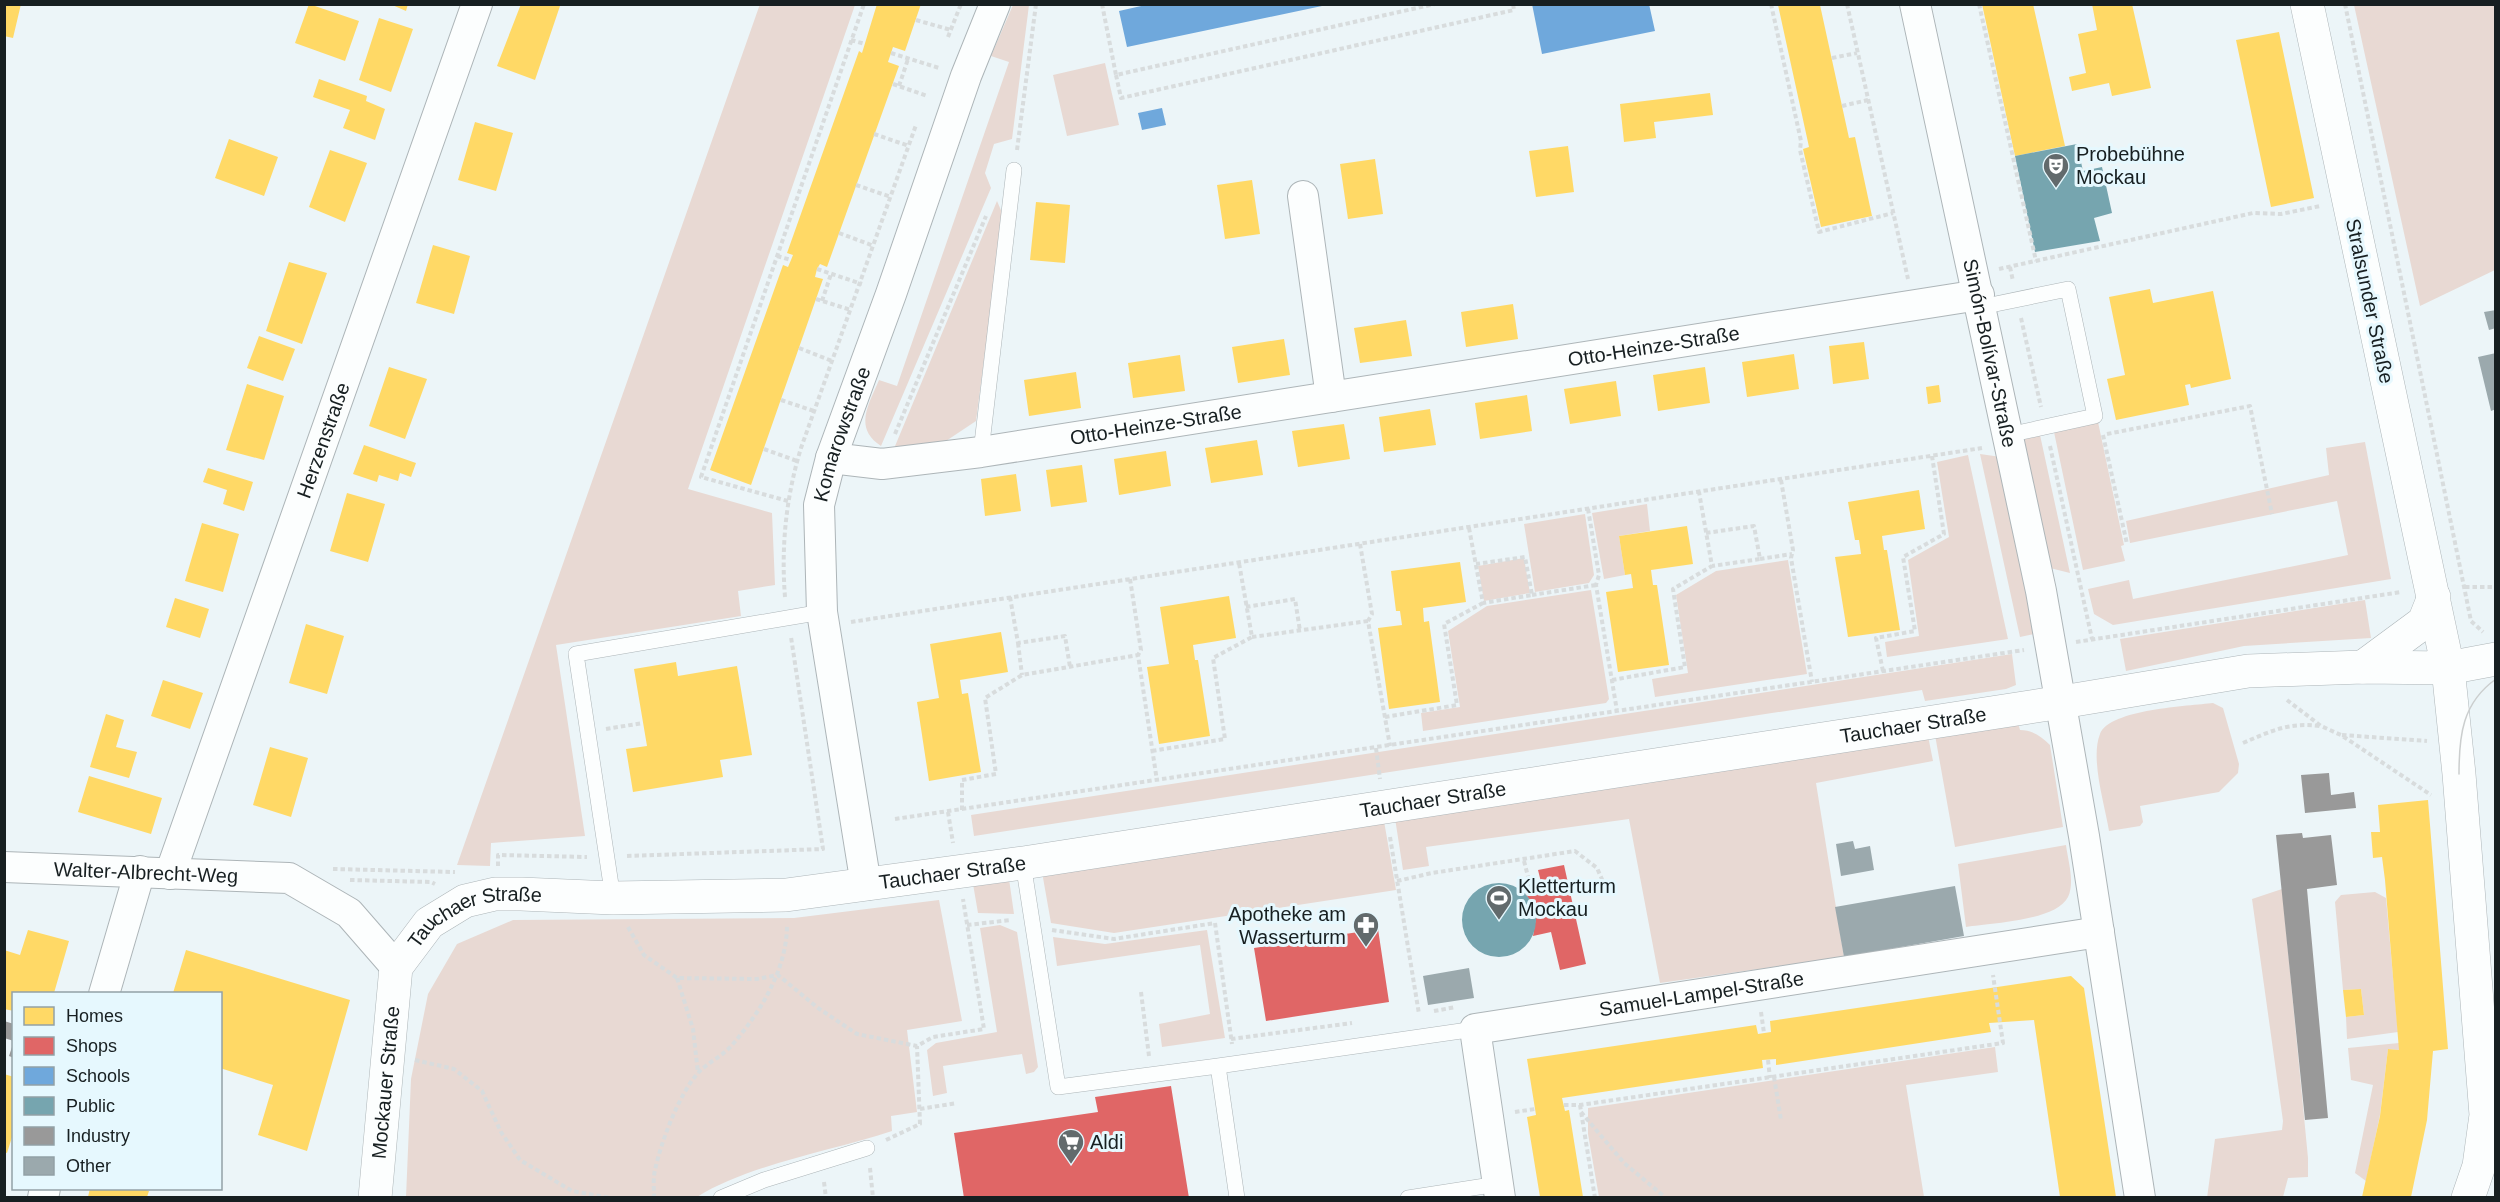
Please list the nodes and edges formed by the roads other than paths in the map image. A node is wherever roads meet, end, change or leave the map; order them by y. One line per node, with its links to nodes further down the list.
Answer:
1 (477, 4): 21 (street, Herzenstraße)
2 (995, 4): 11 (street, Komarowstraße)
3 (1915, 4): 7 (street, Simón-Bolívar-Straße)
4 (2307, 4): 12 (street, Stralsunder Straße)
5 (1014, 170): 10 (lane)
6 (1303, 196): 8 (street)
7 (1978, 292): 8 (street, Otto-Heinze-Straße); 9 (street, Simón-Bolívar-Straße); 9 (lane)
8 (1331, 397): 10 (street, Otto-Heinze-Straße)
9 (2009, 439): 17 (street, Simón-Bolívar-Straße)
10 (981, 452): 11 (street, Otto-Heinze-Straße)
11 (831, 458): 13 (street, Komarowstraße)
12 (2419, 595): 15 (street); 16 (street, Stralsunder Straße)
13 (823, 619): 22 (street, Komarowstraße); 23 (lane)
14 (2490, 646): 16 (street, Tauchaer Straße)
15 (2363, 668): 16 (street, Tauchaer Straße); 17 (street, Tauchaer Straße)
16 (2448, 668): 30 (street, Stralsunder Straße)
17 (2062, 702): 18 (street, Tauchaer Straße); 24 (street)
18 (1023, 863): 22 (street, Tauchaer Straße); 28 (lane)
19 (4, 867): 20 (street, Walter-Albrecht-Weg)
20 (140, 871): 21 (street, Walter-Albrecht-Weg); 26 (street)
21 (170, 874): 25 (street, Walter-Albrecht-Weg)
22 (866, 885): 23 (street, Tauchaer Straße)
23 (618, 898): 25 (street, Tauchaer Straße)
24 (2099, 932): 27 (street, Samuel-Lampel-Straße); 36 (street)
25 (396, 968): 32 (street, Mockauer Straße)
26 (104, 992)
27 (1475, 1029): 28 (lane); 31 (street)
28 (1218, 1066): 34 (lane)
29 (867, 1148): 33 (lane)
30 (2488, 1155): 37 (street, Stralsunder Straße)
31 (1499, 1190): 35 (lane)
32 (375, 1197)
33 (721, 1197)
34 (1237, 1197)
35 (1408, 1197)
36 (2140, 1197)
37 (2468, 1197)

